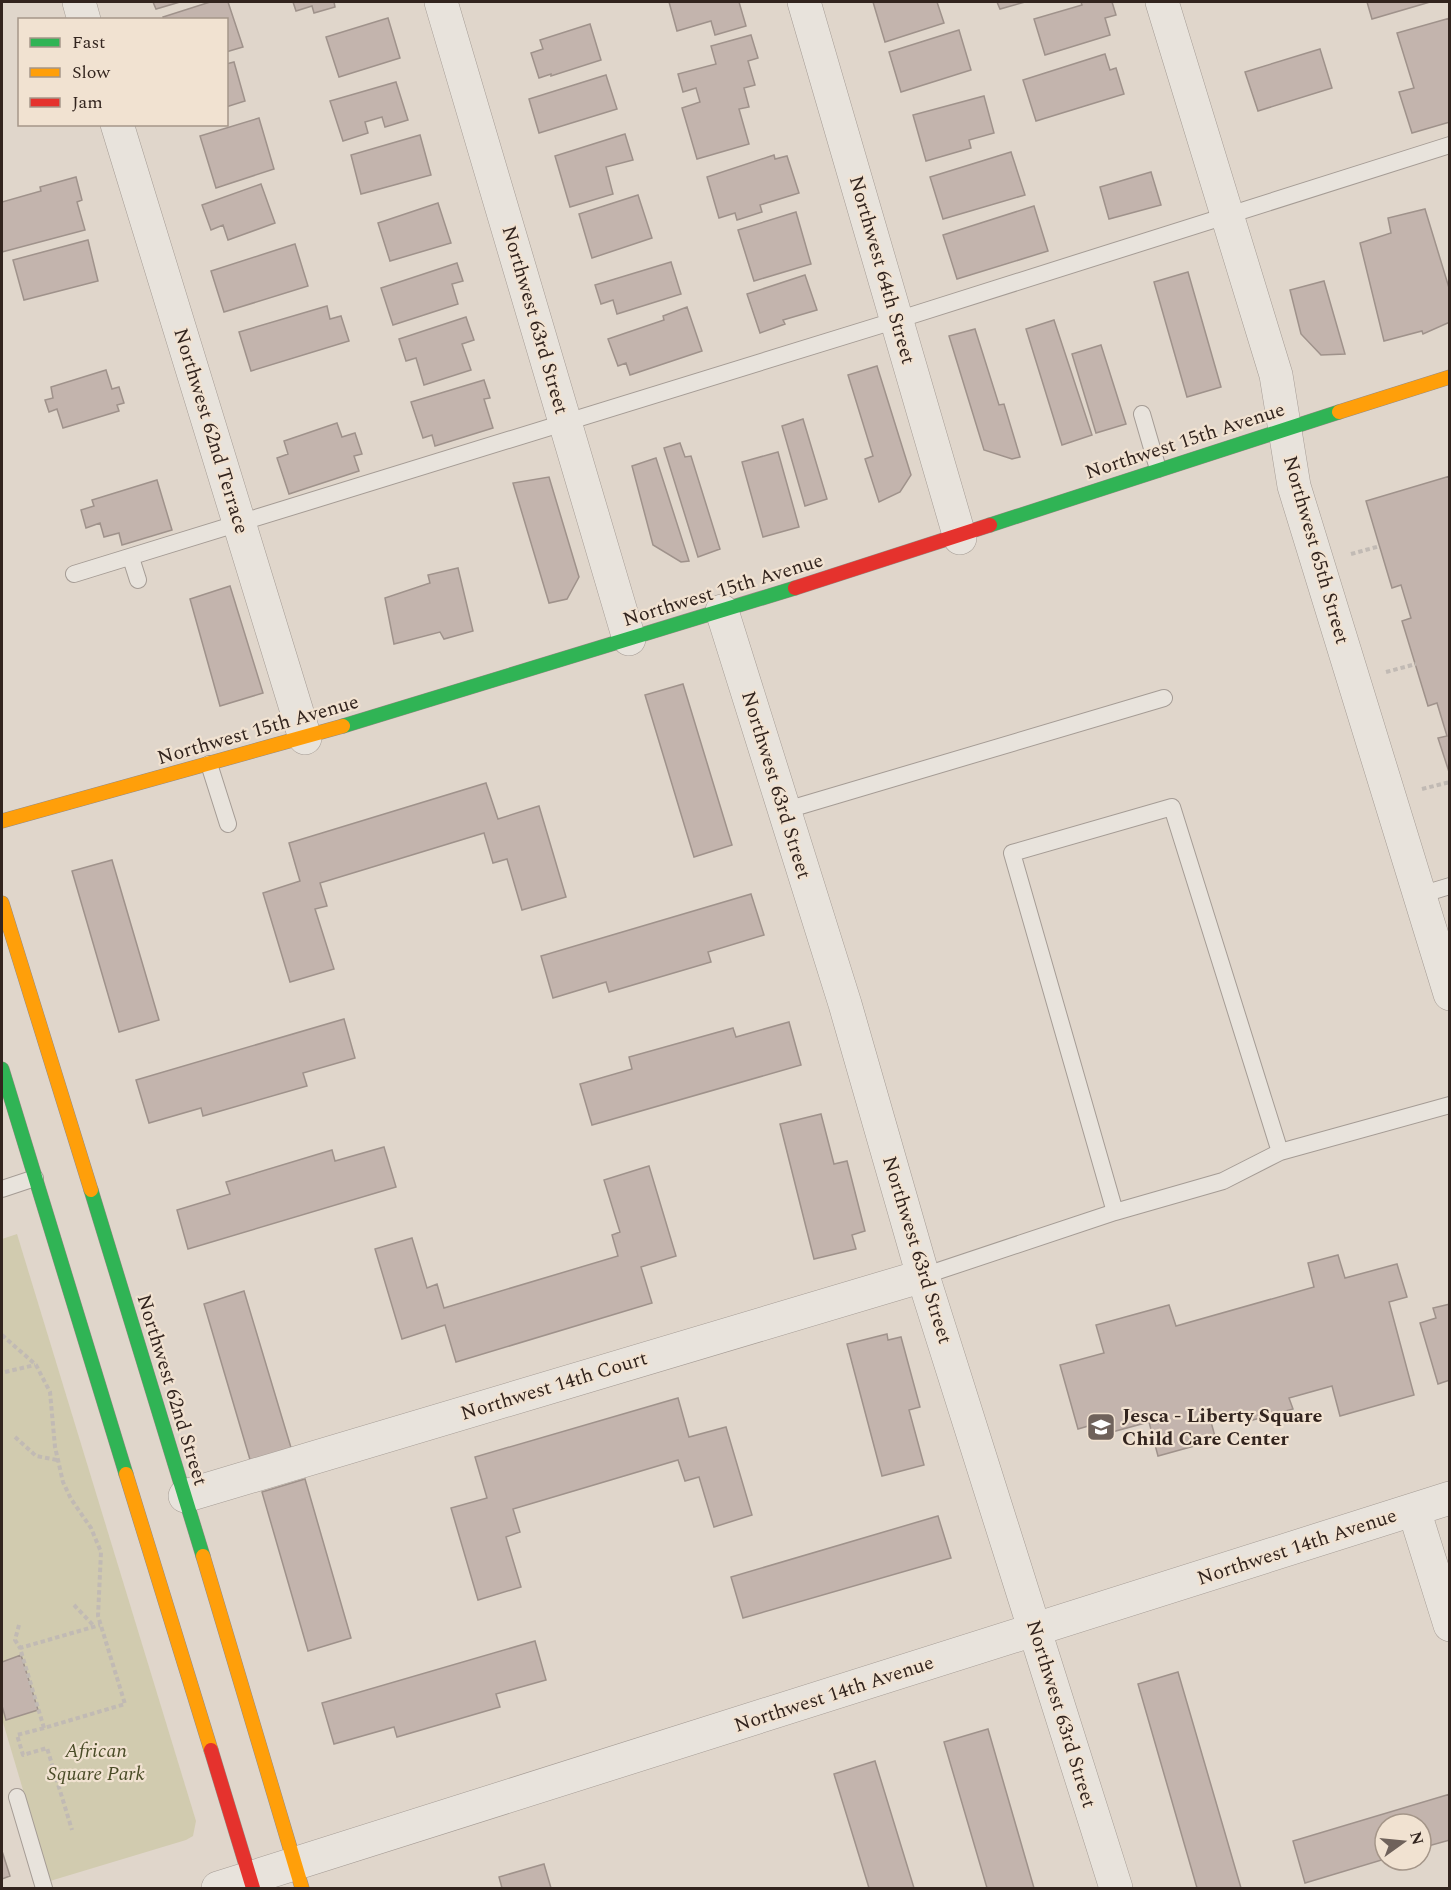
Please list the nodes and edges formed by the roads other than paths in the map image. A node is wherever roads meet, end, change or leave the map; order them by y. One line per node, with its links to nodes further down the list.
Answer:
1 (79, 2): 5 (street)
2 (441, 2): 12 (street, Northwest 63rd Street)
3 (804, 2): 9 (street, Northwest 64th Street)
4 (1162, 2): 8 (street, Northwest 65th Street)
5 (83, 18)
6 (118, 126): 15 (street, Northwest 62nd Terrace)
7 (1449, 145): 8 (lane)
8 (1226, 216): 9 (lane); 13 (street, Northwest 65th Street)
9 (897, 320): 12 (lane); 16 (street, Northwest 64th Street)
10 (1449, 377): 13 (main road, Northwest 15th Avenue)
11 (1142, 414): 14 (lane)
12 (565, 422): 15 (lane); 21 (street, Northwest 63rd Street)
13 (1284, 429): 14 (main road, Northwest 15th Avenue); 28 (street, Northwest 65th Street)
14 (1158, 470): 16 (main road, Northwest 15th Avenue)
15 (239, 522): 17 (lane); 23 (street, Northwest 62nd Terrace)
16 (960, 538): 20 (main road, Northwest 15th Avenue)
17 (131, 558): 18 (lane); 19 (lane)
18 (74, 574)
19 (138, 580)
20 (722, 611): 21 (main road, Northwest 15th Avenue); 25 (street, Northwest 63rd Street)
21 (629, 639): 23 (main road, Northwest 15th Avenue)
22 (1164, 698): 25 (lane)
23 (305, 738): 24 (main road, Northwest 15th Avenue)
24 (209, 764): 26 (main road, Northwest 15th Avenue); 27 (lane)
25 (783, 811): 38 (street, Northwest 63rd Street)
26 (2, 821)
27 (228, 824)
28 (1435, 891): 30 (street, Northwest 65th Street)
29 (2, 903): 39 (main road, Northwest 62nd Street)
30 (1441, 932): 31 (street, Northwest 65th Street)
31 (1449, 994)
32 (2, 1070): 35 (main road)
33 (1449, 1105): 34 (lane)
34 (1280, 1152): 37 (lane); 37 (lane)
35 (35, 1178): 36 (lane); 46 (main road)
36 (2, 1189)
37 (1115, 1212): 38 (lane)
38 (923, 1276): 39 (street, Northwest 14th Court); 43 (street, Northwest 63rd Street)
39 (185, 1496): 45 (main road, Northwest 62nd Street)
40 (1449, 1498): 41 (street, Northwest 14th Avenue)
41 (1414, 1510): 42 (street); 43 (street, Northwest 14th Avenue)
42 (1449, 1624)
43 (1035, 1630): 45 (street, Northwest 14th Avenue); 49 (street, Northwest 63rd Street)
44 (17, 1797): 47 (lane)
45 (298, 1876): 46 (street, Northwest 14th Avenue)
46 (251, 1884): 48 (street, Northwest 14th Avenue)
47 (44, 1888)
48 (218, 1888)
49 (1116, 1888)

